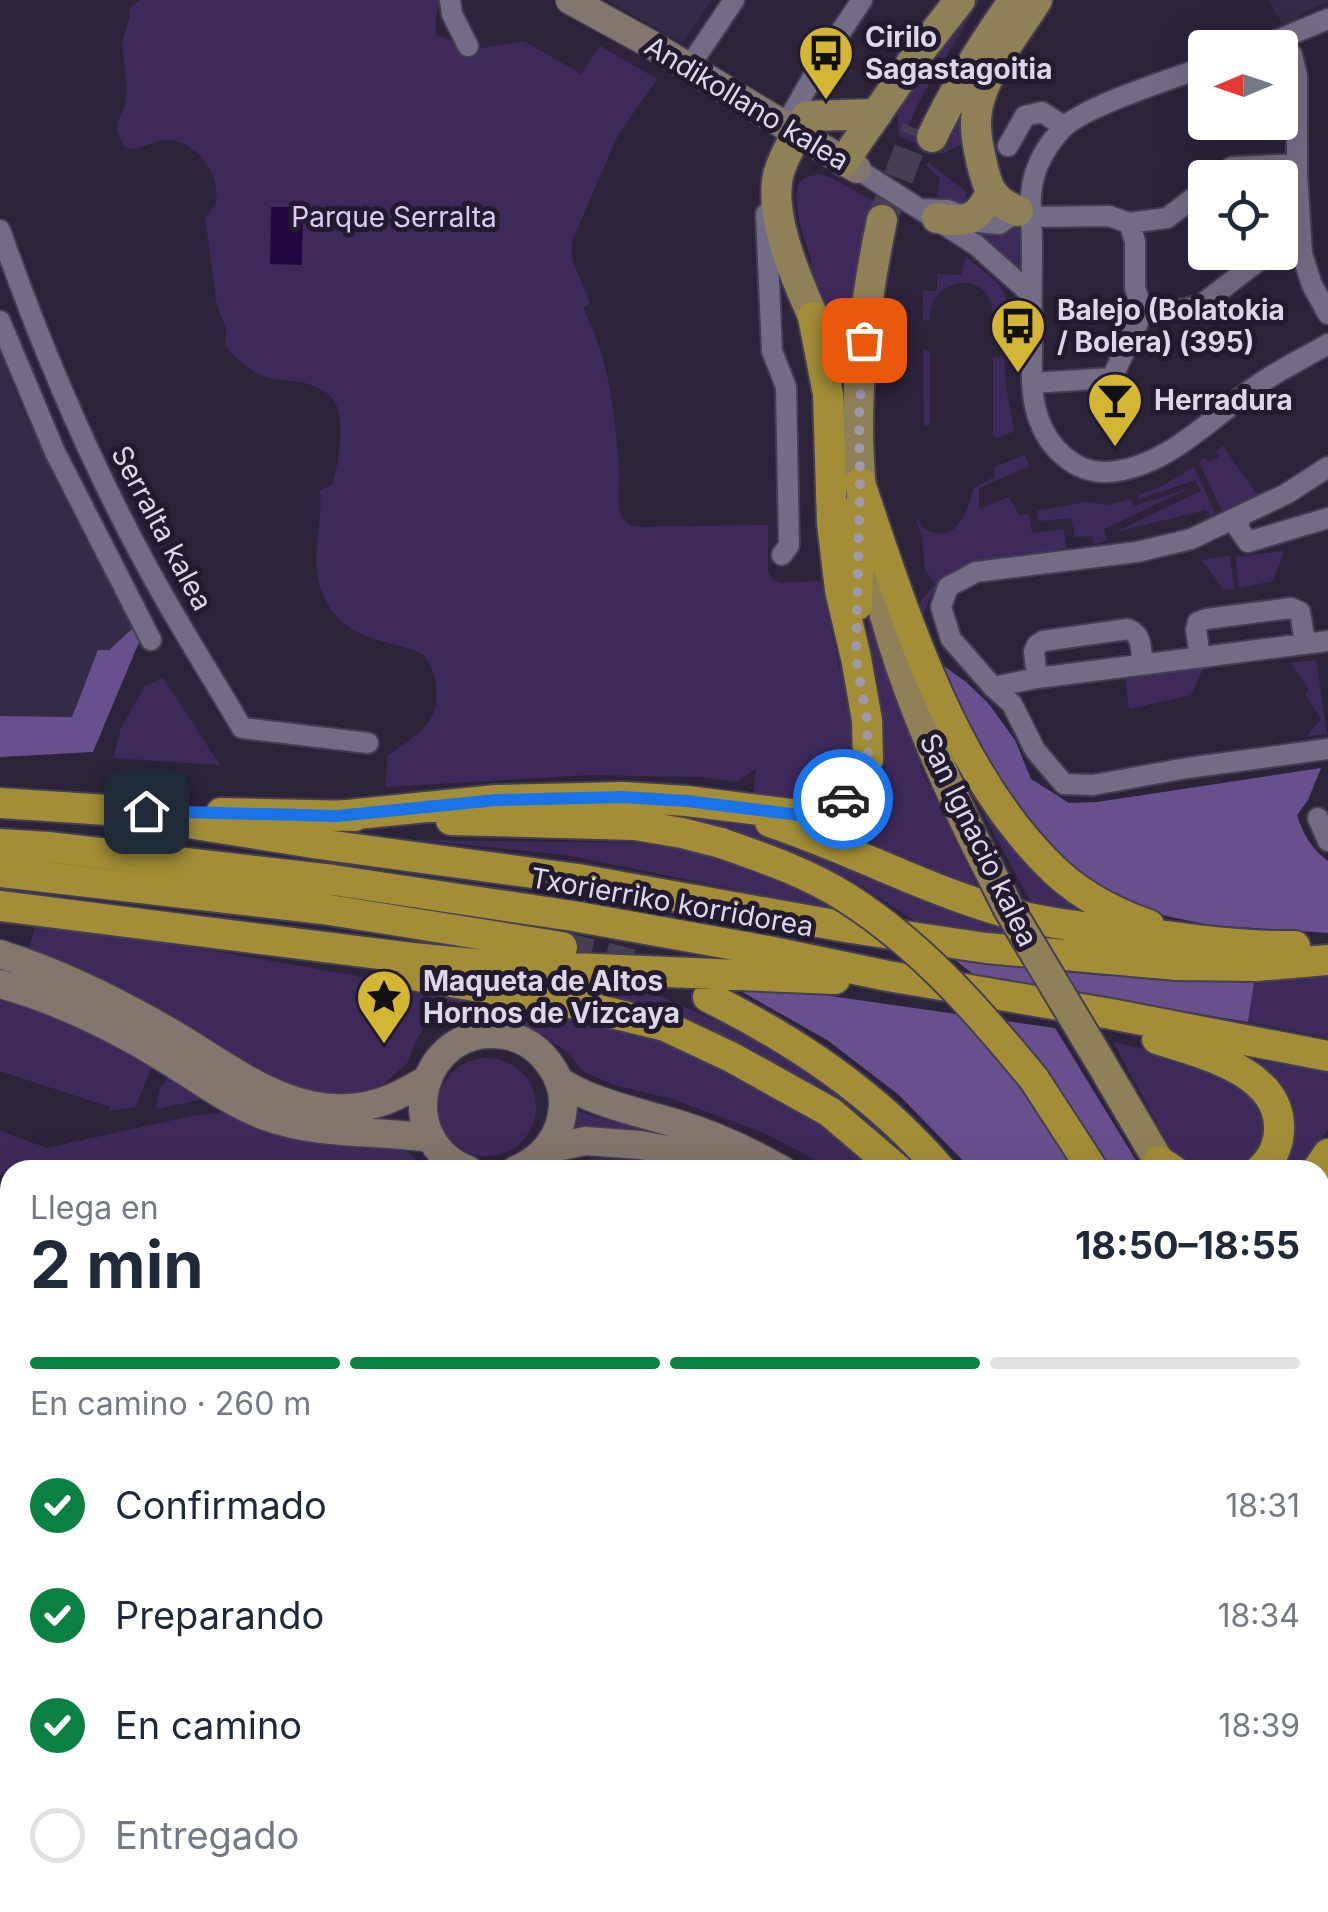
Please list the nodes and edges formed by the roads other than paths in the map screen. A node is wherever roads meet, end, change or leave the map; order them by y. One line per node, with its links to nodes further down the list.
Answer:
1 (450, 0): 11 (street)
2 (570, 0): 12 (main road, Andikollano kalea)
3 (734, 0): 12 (street)
4 (862, 0): 16 (street)
5 (960, 0): 14 (main road)
6 (991, 0): 7 (main road)
7 (1014, 0)
8 (1037, 0): 20 (main road)
9 (1328, 19): 10 (street)
10 (1298, 32)
11 (468, 46)
12 (689, 67): 16 (main road, Andikollano kalea)
13 (1188, 73): 15 (street)
14 (877, 114): 16 (main road); 18 (main road)
15 (1063, 126): 17 (street); 24 (street)
16 (791, 130): 18 (main road, Andikollano kalea); 21 (main road)
17 (1008, 146)
18 (851, 165): 23 (street, Andikollano kalea)
19 (1298, 182): 30 (street)
20 (990, 192): 24 (main road); 25 (main road)
21 (776, 201): 32 (main road); 34 (street)
22 (1188, 201): 27 (street)
23 (930, 214): 25 (main road); 33 (street, Andikollano kalea)
24 (1025, 214): 25 (street); 27 (street); 33 (street)
25 (969, 218)
26 (890, 224): 42 (main road, San Ignacio kalea)
27 (1129, 224): 35 (street)
28 (0, 230): 54 (street, Serralta kalea)
29 (1298, 253): 30 (street)
30 (1302, 254): 36 (street)
31 (1246, 270): 35 (street)
32 (797, 276): 34 (street); 37 (main road)
33 (1031, 294): 40 (street)
34 (770, 297): 45 (street)
35 (1145, 307): 40 (street)
36 (1328, 314)
37 (813, 317): 42 (main road); 50 (highway)
38 (0, 321): 46 (street)
39 (1328, 344): 40 (street)
40 (1032, 383)
41 (1328, 467): 43 (street)
42 (860, 470): 50 (highway); 66 (highway); 87 (main road, San Ignacio kalea, bridge)
43 (1241, 516): 44 (street); 53 (street)
44 (1328, 518)
45 (782, 555)
46 (152, 640)
47 (1328, 641): 48 (street)
48 (1305, 643): 49 (street); 49 (street)
49 (1200, 657): 51 (street)
50 (856, 658): 57 (highway)
51 (1142, 664): 52 (street); 52 (street)
52 (1037, 678): 53 (street)
53 (993, 688): 55 (street)
54 (368, 743)
55 (1328, 749)
56 (0, 804): 58 (highway, Txorierriko korridorea)
57 (720, 805): 59 (highway); 66 (highway)
58 (107, 810): 59 (highway); 70 (highway, Txorierriko korridorea)
59 (337, 816): 86 (highway, bridge)
60 (1318, 818): 61 (street)
61 (1328, 841)
62 (0, 844): 71 (highway, Txorierriko korridorea)
63 (0, 872): 68 (highway)
64 (0, 906): 65 (highway)
65 (169, 928): 71 (highway); 84 (highway)
66 (1190, 939): 67 (highway)
67 (1328, 946)
68 (562, 947)
69 (0, 954): 76 (main road)
70 (1328, 960)
71 (888, 976): 74 (highway, Txorierriko korridorea)
72 (0, 984): 78 (main road)
73 (708, 997): 85 (highway)
74 (1111, 1014): 75 (highway, Txorierriko korridorea); 88 (highway)
75 (1328, 1056)
76 (426, 1080): 77 (main road); 78 (main road)
77 (559, 1081): 79 (main road); 83 (main road)
78 (430, 1138): 80 (main road)
79 (547, 1149): 81 (main road); 82 (main road)
80 (451, 1160)
81 (535, 1160)
82 (697, 1160)
83 (762, 1160)
84 (886, 1160)
85 (932, 1160)
86 (1087, 1160)
87 (1162, 1160)
88 (1268, 1160)

